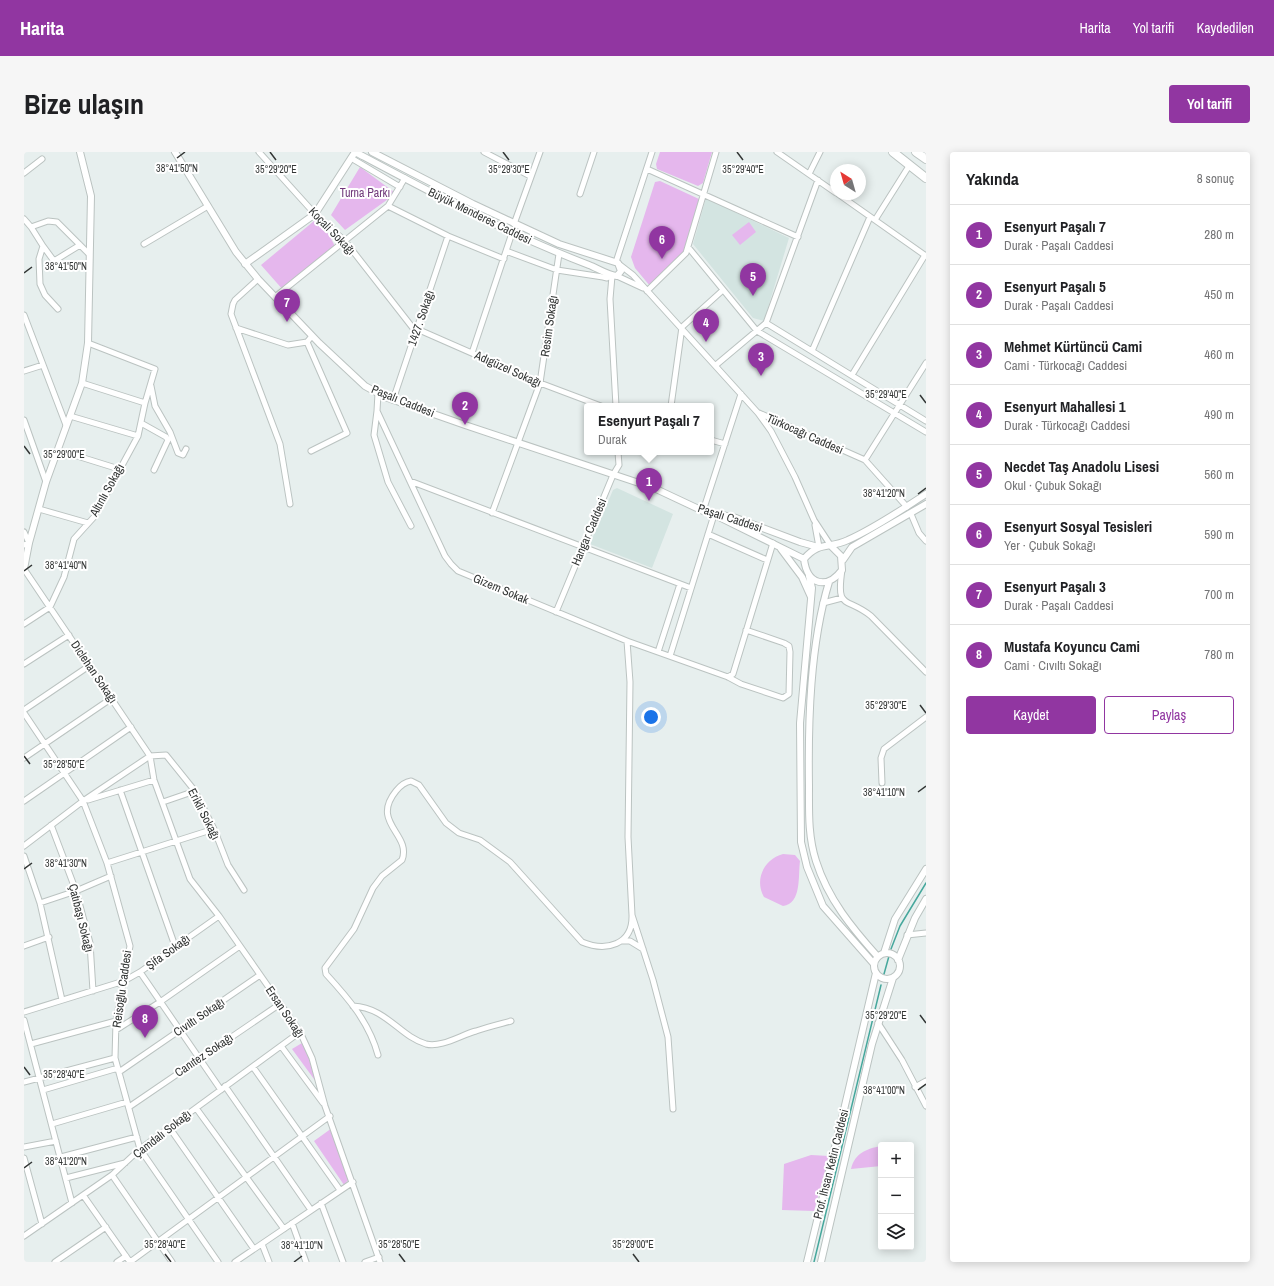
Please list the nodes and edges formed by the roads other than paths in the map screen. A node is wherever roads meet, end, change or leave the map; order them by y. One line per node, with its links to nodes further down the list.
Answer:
1 (80, 152): 49 (street)
2 (175, 152): 33 (street, Paşalı Caddesi)
3 (259, 152): 35 (street, Koçali Sokağı)
4 (355, 152): 16 (street); 25 (street, Büyük Menderes Caddesi)
5 (372, 152): 38 (street, Büyük Menderes Caddesi)
6 (484, 152): 24 (street)
7 (540, 152): 24 (street)
8 (594, 152): 30 (street)
9 (652, 152): 20 (street)
10 (716, 152): 31 (street)
11 (777, 152): 23 (street)
12 (820, 152): 23 (street)
13 (893, 152): 19 (highway)
14 (896, 152): 22 (highway)
15 (916, 152): 18 (highway)
16 (352, 158): 28 (street); 35 (street)
17 (42, 159): 21 (street)
18 (926, 159)
19 (909, 166): 26 (highway); 37 (street)
20 (646, 169): 31 (street); 53 (street)
21 (24, 173)
22 (926, 173)
23 (809, 174): 27 (street)
24 (530, 176): 38 (street)
25 (405, 178): 28 (street); 40 (street, Büyük Menderes Caddesi)
26 (926, 178)
27 (818, 180): 29 (street); 42 (street)
28 (400, 187): 34 (street)
29 (830, 188)
30 (580, 194)
31 (703, 195): 42 (street); 47 (street)
32 (846, 200): 37 (street)
33 (208, 206): 44 (street); 54 (street, Paşalı Caddesi)
34 (388, 206): 41 (street); 43 (street)
35 (315, 214): 43 (street, Koçali Sokağı); 54 (street)
36 (24, 219): 39 (street)
37 (872, 219): 51 (street); 71 (street)
38 (514, 224): 53 (street, Büyük Menderes Caddesi)
39 (31, 228): 45 (street); 46 (street)
40 (512, 233): 48 (street); 50 (street, Büyük Menderes Caddesi)
41 (448, 236): 52 (street); 66 (street, 1427. Sokağı)
42 (798, 237): 63 (street)
43 (345, 241): 60 (street); 66 (street, Koçali Sokağı)
44 (144, 244)
45 (43, 246): 46 (street); 61 (street)
46 (80, 246): 49 (street)
47 (688, 246): 58 (street); 59 (street)
48 (506, 251): 52 (street); 55 (street)
49 (89, 254): 70 (street)
50 (559, 254): 55 (street, Resim Sokağı); 56 (street, Büyük Menderes Caddesi)
51 (925, 256): 77 (street)
52 (504, 259): 72 (street)
53 (617, 263): 56 (street); 56 (street); 58 (street, Türkocağı Caddesi)
54 (246, 264): 57 (street, Paşalı Caddesi)
55 (557, 270): 56 (street); 79 (street, Resim Sokağı)
56 (612, 275): 58 (street, Türkocağı Caddesi); 86 (street)
57 (258, 279): 60 (street, Paşalı Caddesi); 65 (street)
58 (645, 289): 64 (street, Türkocağı Caddesi)
59 (723, 290): 64 (street); 67 (street)
60 (276, 297): 68 (street, Paşalı Caddesi)
61 (58, 309)
62 (24, 315): 74 (street)
63 (766, 323): 67 (street); 71 (street)
64 (682, 327): 75 (street, Türkocağı Caddesi); 87 (street)
65 (236, 328): 69 (street); 113 (street)
66 (416, 331): 72 (street, Adıgüzel Sokağı); 83 (street, 1427. Sokağı)
67 (757, 331): 75 (street); 91 (street)
68 (312, 336): 69 (street); 81 (street, Paşalı Caddesi)
69 (307, 342): 104 (street)
70 (88, 343): 78 (street); 80 (street, Altınlı Sokağı)
71 (812, 351): 77 (street)
72 (472, 353): 79 (street, Adıgüzel Sokağı)
73 (926, 363): 88 (street)
74 (43, 365): 76 (street); 96 (street)
75 (716, 365): 82 (street, Türkocağı Caddesi)
76 (24, 371)
77 (852, 375): 88 (street)
78 (82, 383): 84 (street); 92 (street)
79 (540, 383): 85 (street, Adıgüzel Sokağı); 100 (street, Resim Sokağı)
80 (150, 385): 84 (street, Altınlı Sokağı); 102 (street)
81 (378, 393): 83 (street, Paşalı Caddesi); 89 (street, Gizem Sokak)
82 (741, 394): 90 (street, Türkocağı Caddesi); 101 (street)
83 (393, 400): 100 (street, Paşalı Caddesi)
84 (145, 402): 95 (street, Altınlı Sokağı)
85 (592, 403)
86 (616, 403)
87 (671, 403)
88 (900, 405): 91 (street); 94 (street)
89 (377, 411): 110 (street, Gizem Sokak); 123 (street)
90 (758, 413): 106 (street, Türkocağı Caddesi); 121 (street)
91 (895, 413): 97 (street); 106 (street)
92 (70, 416): 96 (street); 98 (street)
93 (24, 420): 111 (street)
94 (926, 421)
95 (141, 423): 98 (street, Altınlı Sokağı); 108 (street)
96 (66, 425): 103 (street)
97 (926, 432)
98 (138, 436): 107 (street, Altınlı Sokağı)
99 (714, 441): 101 (street)
100 (519, 443): 109 (street, Paşalı Caddesi); 118 (street, Resim Sokağı)
101 (725, 444): 117 (street)
102 (186, 449)
103 (58, 450): 107 (street); 111 (street)
104 (311, 451)
105 (618, 455): 109 (street, Hangar Caddesi)
106 (865, 460): 115 (street, Türkocağı Caddesi)
107 (119, 469): 122 (street, Altınlı Sokağı)
108 (154, 470)
109 (613, 475): 117 (street, Paşalı Caddesi); 131 (street, Hangar Caddesi)
110 (410, 481): 118 (street); 145 (street, Gizem Sokak)
111 (46, 482): 116 (street)
112 (926, 494): 115 (street)
113 (290, 504)
114 (926, 504): 119 (street)
115 (906, 505): 129 (street)
116 (39, 508): 122 (street); 127 (street)
117 (703, 510): 120 (street, Paşalı Caddesi)
118 (492, 513): 131 (street)
119 (911, 514): 126 (street); 134 (street)
120 (714, 515): 125 (street); 128 (street); 130 (street, Paşalı Caddesi)
121 (814, 520): 129 (street); 130 (street)
122 (88, 523): 144 (street, Altınlı Sokağı)
123 (411, 526)
124 (24, 532): 127 (street)
125 (708, 534): 133 (street); 140 (street)
126 (926, 541)
127 (26, 544): 135 (street)
128 (776, 545): 132 (street); 133 (street); 141 (street)
129 (830, 546): 130 (street); 134 (street)
130 (819, 547): 132 (street)
131 (582, 548): 139 (street); 145 (street, Hangar Caddesi)
132 (804, 559): 137 (street)
133 (767, 560): 147 (street)
134 (842, 560): 136 (street)
135 (24, 569): 144 (street, Diclehan Sokağı)
136 (842, 570): 138 (street); 142 (street)
137 (809, 576): 138 (street); 141 (street)
138 (829, 582): 143 (street)
139 (680, 584): 140 (street); 150 (street)
140 (691, 588): 151 (street)
141 (811, 598): 197 (street)
142 (842, 598): 143 (street); 154 (street)
143 (823, 603): 195 (street)
144 (50, 607): 146 (street); 148 (street, Diclehan Sokağı)
145 (556, 612): 149 (street, Gizem Sokak)
146 (24, 624)
147 (746, 630): 155 (street); 155 (street, Gizem Sokak)
148 (69, 635): 152 (street); 153 (street, Diclehan Sokağı)
149 (627, 641): 150 (street, Gizem Sokak); 184 (street)
150 (658, 652): 151 (street, Gizem Sokak)
151 (670, 656): 155 (street, Gizem Sokak)
152 (24, 664)
153 (90, 666): 156 (street, Diclehan Sokağı); 157 (street)
154 (926, 672)
155 (728, 677)
156 (112, 698): 159 (street, Diclehan Sokağı); 160 (street)
157 (24, 712): 160 (street, Reisoğlu Caddesi)
158 (926, 717): 165 (street)
159 (131, 727): 161 (street, Diclehan Sokağı); 163 (street)
160 (44, 744): 162 (street); 163 (street, Reisoğlu Caddesi)
161 (150, 756): 164 (street, Diclehan Sokağı); 167 (street, Erikli Sokağı); 169 (street)
162 (24, 758)
163 (64, 773): 168 (street); 169 (street, Reisoğlu Caddesi)
164 (154, 780): 166 (street); 170 (street, Ersan Sokağı)
165 (882, 783)
166 (120, 790): 169 (street); 175 (street)
167 (195, 791): 170 (street); 172 (street, Erikli Sokağı)
168 (24, 801)
169 (83, 801): 171 (street); 177 (street, Reisoğlu Caddesi)
170 (163, 802): 173 (street, Ersan Sokağı)
171 (51, 825): 174 (street); 181 (street, Çatıbaşı Sokağı)
172 (214, 829): 173 (street); 180 (street, Erikli Sokağı)
173 (177, 841): 175 (street); 185 (street, Ersan Sokağı)
174 (24, 846)
175 (142, 852): 177 (street); 191 (street)
176 (24, 856): 183 (street)
177 (107, 863): 179 (street, Reisoğlu Caddesi)
178 (926, 869): 194 (street)
179 (111, 876): 181 (street); 202 (street, Reisoğlu Caddesi)
180 (244, 890)
181 (76, 891): 183 (street); 203 (street, Çatıbaşı Sokağı)
182 (926, 899): 187 (street)
183 (40, 903): 188 (street)
184 (632, 915): 189 (street); 193 (street)
185 (219, 916): 191 (street, Şifa Sokağı); 192 (street, Ersan Sokağı)
186 (926, 933): 187 (street)
187 (907, 935): 196 (street)
188 (49, 937): 190 (street); 204 (street)
189 (622, 940): 193 (street); 207 (street)
190 (24, 946)
191 (175, 946): 198 (street, Şifa Sokağı)
192 (240, 946): 200 (street, Ersan Sokağı); 205 (street)
193 (644, 950): 233 (street)
194 (884, 953): 195 (street); 196 (street)
195 (878, 956): 197 (street)
196 (898, 960): 201 (street)
197 (874, 964): 199 (street)
198 (140, 972): 202 (street, Şifa Sokağı); 205 (street)
199 (876, 973): 201 (street); 277 (street, Prof. İhsan Ketin Caddesi)
200 (260, 975): 206 (street, Ersan Sokağı); 214 (street, Cıvıltı Sokağı)
201 (893, 978): 212 (street, Prof. İhsan Ketin Caddesi)
202 (124, 982): 203 (street, Şifa Sokağı); 210 (street, Reisoğlu Caddesi)
203 (93, 991): 204 (street, Şifa Sokağı)
204 (62, 1000): 208 (street, Şifa Sokağı)
205 (160, 1002): 213 (street); 214 (street)
206 (280, 1004): 215 (street, Ersan Sokağı); 220 (street, Canıtez Sokağı)
207 (353, 1006): 211 (street); 218 (street)
208 (24, 1012)
209 (24, 1020): 216 (street)
210 (116, 1021): 213 (street, Reisoğlu Caddesi); 216 (street)
211 (511, 1021)
212 (878, 1023): 226 (street); 278 (street, Prof. İhsan Ketin Caddesi)
213 (116, 1030): 219 (street, Reisoğlu Caddesi)
214 (179, 1030): 220 (street); 222 (street, Cıvıltı Sokağı)
215 (300, 1032): 217 (street, Çamdalı Sokağı); 230 (street, Ersan Sokağı)
216 (31, 1044): 223 (street)
217 (281, 1046): 221 (street, Çamdalı Sokağı); 230 (street)
218 (378, 1055)
219 (115, 1058): 222 (street, Reisoğlu Caddesi); 223 (street)
220 (200, 1059): 227 (street); 229 (street, Canıtez Sokağı)
221 (253, 1067): 227 (street, Çamdalı Sokağı); 237 (street)
222 (118, 1070): 228 (street, Cıvıltı Sokağı); 229 (street, Reisoğlu Caddesi)
223 (40, 1079): 225 (street); 228 (street)
224 (926, 1081): 226 (street)
225 (24, 1082)
226 (916, 1086): 231 (street)
227 (223, 1088): 232 (street, Çamdalı Sokağı); 242 (street)
228 (43, 1090): 235 (street)
229 (128, 1105): 235 (street, Canıtez Sokağı); 238 (street, Reisoğlu Caddesi)
230 (325, 1106): 234 (street, Ersan Sokağı)
231 (926, 1106)
232 (196, 1108): 236 (street, Çamdalı Sokağı); 247 (street)
233 (673, 1109)
234 (330, 1116): 237 (street); 249 (street, Ersan Sokağı)
235 (52, 1124): 239 (street)
236 (169, 1127): 241 (street, Çamdalı Sokağı); 252 (street)
237 (302, 1136): 242 (street); 250 (street)
238 (137, 1137): 241 (street, Reisoğlu Caddesi); 244 (street)
239 (56, 1141): 240 (street); 244 (street)
240 (24, 1147)
241 (140, 1148): 245 (street, Çamdalı Sokağı); 256 (street, Reisoğlu Caddesi)
242 (274, 1157): 247 (street); 255 (street)
243 (24, 1158): 258 (street)
244 (60, 1158): 248 (street)
245 (127, 1162): 246 (street, Çamdalı Sokağı); 248 (street)
246 (112, 1175): 251 (street, Çamdalı Sokağı); 262 (street)
247 (246, 1177): 252 (street); 260 (street)
248 (66, 1178): 253 (street)
249 (353, 1182): 250 (street); 266 (street, Ersan Sokağı)
250 (340, 1190): 254 (street)
251 (83, 1195): 253 (street, Çamdalı Sokağı); 259 (street)
252 (218, 1197): 256 (street); 264 (street)
253 (72, 1203): 258 (street, Çamdalı Sokağı)
254 (321, 1203): 255 (street); 275 (street)
255 (311, 1210): 257 (street)
256 (188, 1219): 262 (street); 271 (street, Reisoğlu Caddesi)
257 (292, 1223): 260 (street); 274 (street)
258 (42, 1224): 261 (street, Çamdalı Sokağı)
259 (106, 1227): 265 (street); 267 (street)
260 (284, 1229): 263 (street)
261 (24, 1236)
262 (157, 1242): 269 (street); 270 (street)
263 (262, 1244): 264 (street); 273 (street)
264 (254, 1249): 272 (street)
265 (126, 1256): 268 (street); 269 (street)
266 (379, 1259): 276 (street)
267 (55, 1262)
268 (117, 1262)
269 (130, 1262)
270 (172, 1262)
271 (218, 1262)
272 (235, 1262)
273 (269, 1262)
274 (306, 1262)
275 (343, 1262)
276 (365, 1262)
277 (807, 1262)
278 (821, 1262)

